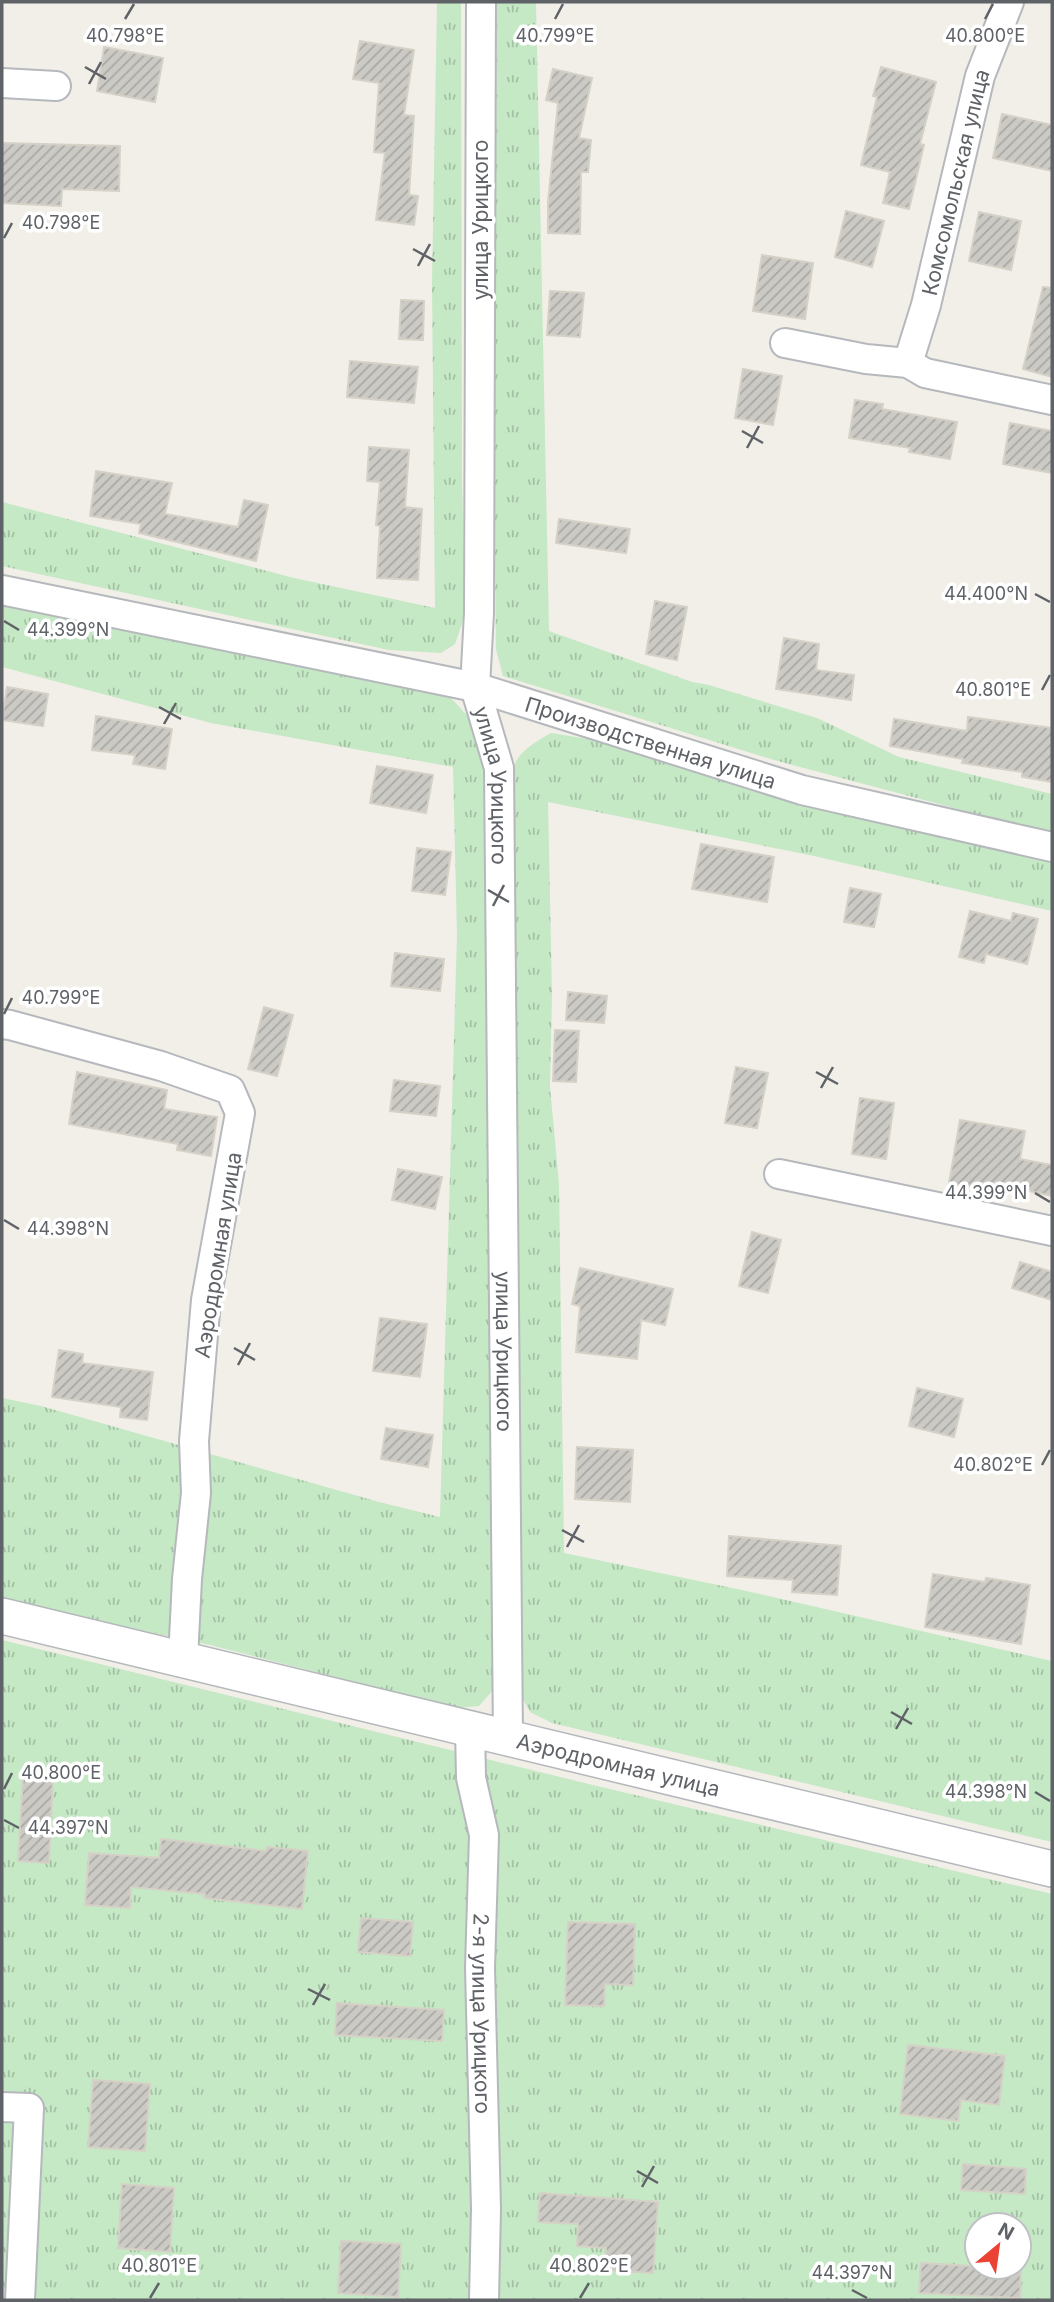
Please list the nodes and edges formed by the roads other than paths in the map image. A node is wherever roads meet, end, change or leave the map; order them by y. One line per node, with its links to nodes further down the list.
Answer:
1 (481, 2): 9 (street, улица Урицкого)
2 (1009, 2): 6 (street, Комсомольская улица)
3 (2, 83): 4 (street)
4 (56, 86)
5 (785, 343): 6 (street)
6 (908, 363): 7 (street)
7 (1052, 400)
8 (2, 590): 9 (street, Производственная улица)
9 (475, 687): 10 (street, Производственная улица); 17 (street, улица Урицкого)
10 (1052, 847)
11 (2, 1024): 15 (street, Аэродромная улица)
12 (779, 1174): 13 (street)
13 (1052, 1231)
14 (2, 1616): 15 (street, Аэродромная улица)
15 (183, 1659): 16 (street, Аэродромная улица)
16 (470, 1728): 17 (street, Аэродромная улица); 21 (street, 2-я улица Урицкого)
17 (508, 1738): 18 (street, Аэродромная улица)
18 (1052, 1868)
19 (15, 2107): 20 (street)
20 (20, 2300)
21 (484, 2300)

